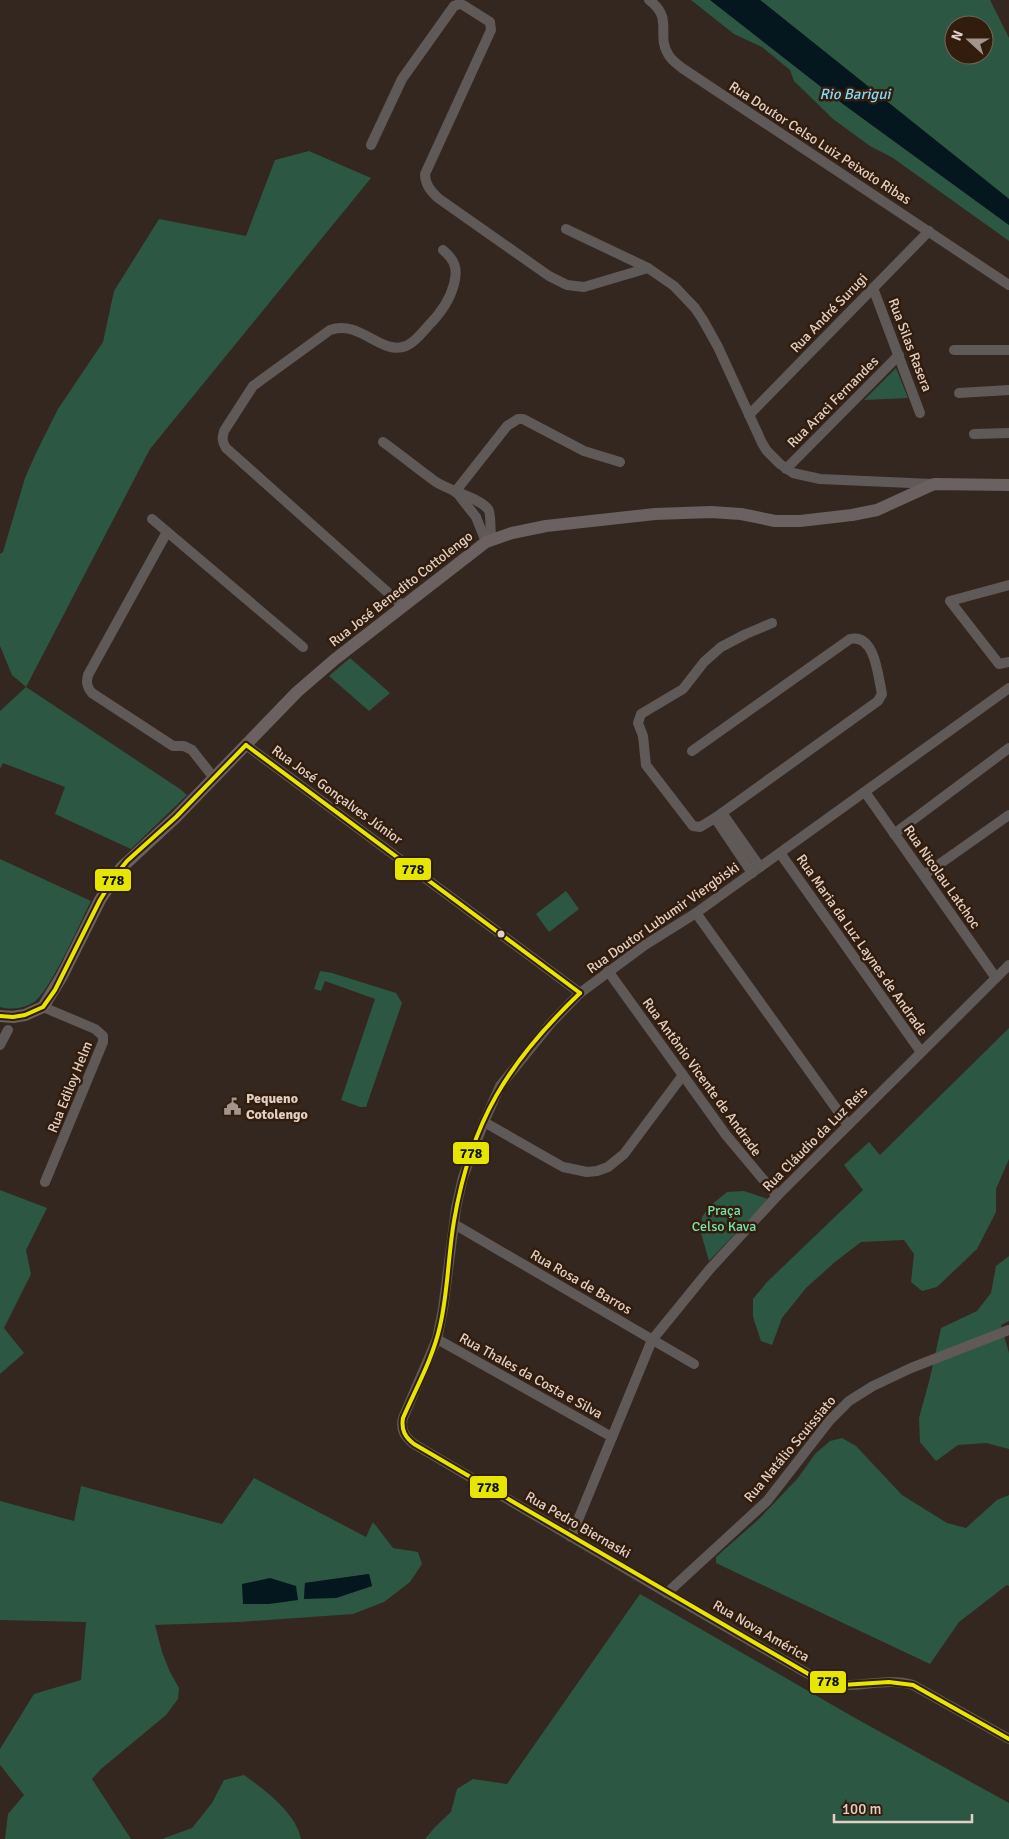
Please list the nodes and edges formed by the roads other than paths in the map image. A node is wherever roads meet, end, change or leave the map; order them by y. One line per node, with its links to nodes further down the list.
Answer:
1 (649, 0): 4 (street, Rua Doutor Celso Luiz Peixoto Ribas)
2 (370, 146): 6 (street)
3 (566, 229): 6 (street)
4 (929, 231): 7 (street, Rua Doutor Celso Luiz Peixoto Ribas); 8 (street, Rua André Surugi)
5 (443, 250): 28 (street)
6 (648, 268): 15 (street)
7 (1009, 285)
8 (873, 288): 11 (street, Rua Silas Rasera); 15 (street, Rua André Surugi)
9 (954, 350): 10 (street)
10 (1009, 350)
11 (899, 355): 14 (street, Rua Silas Rasera); 20 (street, Rua Araci Fernandes)
12 (1009, 390): 13 (street)
13 (960, 393)
14 (920, 413)
15 (749, 415): 20 (street)
16 (1009, 433): 17 (street)
17 (974, 434)
18 (383, 442): 23 (street)
19 (620, 462): 23 (street)
20 (786, 469): 21 (street)
21 (934, 484): 22 (main road, Rua José Benedito Cottolengo); 26 (main road, Rua José Benedito Cottolengo)
22 (1009, 485)
23 (455, 492): 26 (street); 26 (street)
24 (152, 519): 25 (street)
25 (167, 532): 30 (street); 36 (street)
26 (489, 541): 28 (main road, Rua José Benedito Cottolengo)
27 (1009, 585): 31 (street)
28 (403, 606): 33 (main road, Rua José Benedito Cottolengo)
29 (772, 623): 39 (street)
30 (303, 647)
31 (1009, 662)
32 (1009, 688): 37 (street, Rua Doutor Lubumir Viergbiski)
33 (246, 745): 36 (main road, Rua José Benedito Cottolengo); 48 (street, Rua José Gonçalves Júnior)
34 (1009, 748): 40 (street)
35 (692, 751): 39 (street)
36 (214, 778): 49 (main road, Rua José Benedito Cottolengo)
37 (865, 792): 40 (street, Rua Nicolau Latchoc); 41 (street, Rua Doutor Lubumir Viergbiski)
38 (1009, 815): 43 (street)
39 (718, 816): 42 (street)
40 (894, 834): 43 (street, Rua Nicolau Latchoc)
41 (780, 852): 42 (street, Rua Doutor Lubumir Viergbiski); 53 (street, Rua Maria da Luz Laynes de Andrade)
42 (756, 870): 44 (street, Rua Doutor Lubumir Viergbiski)
43 (924, 875): 47 (street, Rua Nicolau Latchoc)
44 (696, 913): 46 (street, Rua Doutor Lubumir Viergbiski); 56 (street)
45 (1009, 965): 47 (street, Rua Cláudio da Luz Reis)
46 (608, 971): 48 (street, Rua Doutor Lubumir Viergbiski); 54 (street, Rua Antônio Vicente de Andrade)
47 (996, 978): 53 (street, Rua Cláudio da Luz Reis)
48 (580, 993): 55 (street, Rua Doutor Lubumir Viergbiski)
49 (43, 1007): 50 (main road); 57 (street, Rua Ediloy Helm)
50 (0, 1016)
51 (8, 1030): 52 (street)
52 (0, 1045)
53 (921, 1052): 56 (street, Rua Cláudio da Luz Reis)
54 (683, 1075): 55 (street); 58 (street, Rua Antônio Vicente de Andrade)
55 (484, 1122): 59 (street, Rua Doutor Lubumir Viergbiski)
56 (848, 1125): 58 (street, Rua Cláudio da Luz Reis)
57 (45, 1182)
58 (777, 1196): 62 (street, Rua Cláudio da Luz Reis)
59 (454, 1224): 61 (street, Rua Doutor Lubumir Viergbiski); 62 (street, Rua Rosa de Barros)
60 (1009, 1330): 67 (street, Rua Natálio Scuissiato)
61 (437, 1339): 64 (street, Rua Doutor Lubumir Viergbiski); 65 (street, Rua Thales da Costa e Silva)
62 (652, 1340): 63 (street, Rua Rosa de Barros); 65 (street, Rua Cláudio da Luz Reis)
63 (694, 1364)
64 (402, 1430): 66 (street, Rua Pedro Biernaski)
65 (612, 1437): 66 (street, Rua Cláudio da Luz Reis)
66 (572, 1537): 67 (street, Rua Pedro Biernaski)
67 (667, 1593): 68 (street, Rua Nova América)
68 (1009, 1739)

